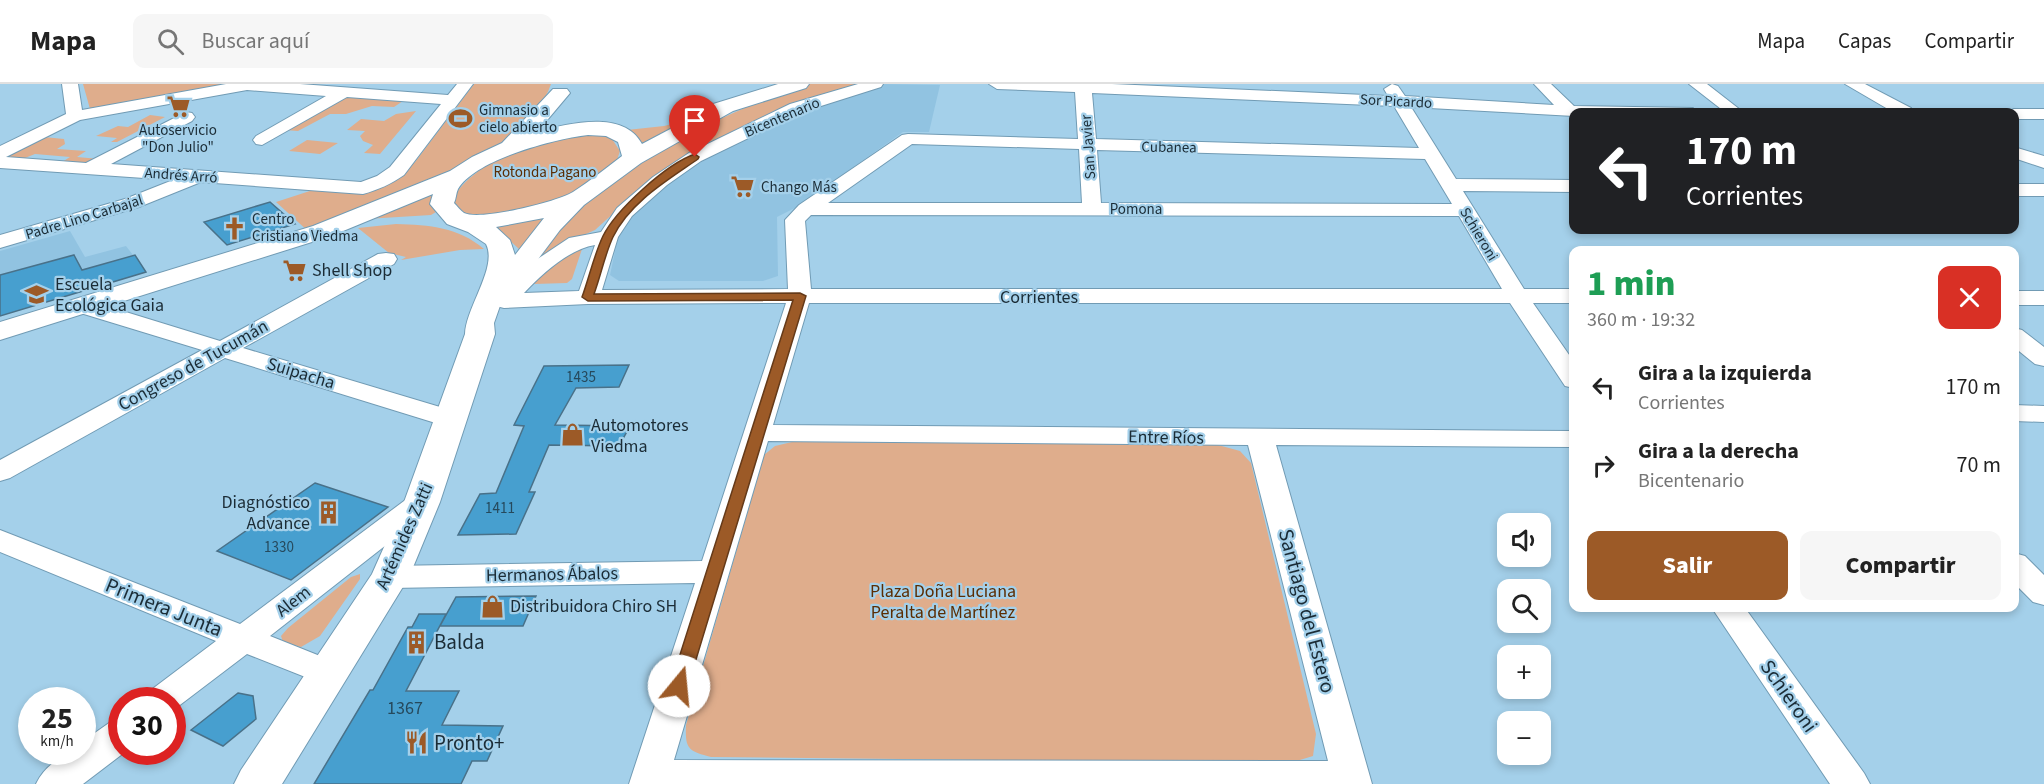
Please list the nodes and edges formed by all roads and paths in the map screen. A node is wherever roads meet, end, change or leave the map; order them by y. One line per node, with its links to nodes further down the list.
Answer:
1 (70, 84): 23 (street)
2 (248, 84): 13 (street); 23 (street)
3 (465, 84): 15 (street)
4 (799, 84): 16 (main road)
5 (875, 84): 48 (street, Bicentenario)
6 (997, 84): 10 (street, Sor Picardo)
7 (1542, 84): 19 (street)
8 (1697, 84): 17 (street)
9 (1853, 84): 18 (street)
10 (1083, 86): 12 (street, Sor Picardo); 27 (street, San Javier)
11 (562, 88): 25 (main road); 28 (main road)
12 (1242, 89): 14 (street, Sor Picardo)
13 (344, 92): 15 (street); 26 (street)
14 (1394, 92): 20 (street, Sor Picardo); 30 (street, Schieroni)
15 (452, 100): 37 (street, Andrés Arró)
16 (724, 108): 25 (main road); 32 (main road)
17 (1730, 108)
18 (1898, 108)
19 (1569, 110)
20 (1569, 111)
21 (2019, 114): 22 (street)
22 (2044, 114)
23 (75, 116): 29 (street)
24 (186, 117): 35 (street)
25 (602, 128): 28 (main road); 32 (main road)
26 (262, 140)
27 (1087, 145): 30 (street, Cubanea); 43 (street, Cubanea); 44 (street, San Javier)
28 (509, 146): 36 (main road)
29 (0, 153)
30 (1431, 154): 38 (street, Schieroni)
31 (2019, 154): 34 (street)
32 (633, 158): 42 (main road)
33 (0, 162): 35 (street, Andrés Arró)
34 (2044, 162)
35 (90, 168): 37 (street, Andrés Arró)
36 (460, 175): 46 (main road); 47 (main road)
37 (199, 176): 49 (street, Padre Lino Carbajal)
38 (1450, 185): 39 (street); 45 (street, Schieroni)
39 (1569, 186)
40 (2019, 190): 41 (street)
41 (2044, 190)
42 (580, 198): 46 (main road); 57 (main road, Artémides Zatti)
43 (806, 209): 44 (street, Pomona); 51 (street)
44 (1092, 209): 45 (street, Pomona)
45 (1465, 210): 52 (street, Schieroni)
46 (460, 220): 47 (main road); 60 (main road, Artémides Zatti)
47 (322, 231): 58 (main road)
48 (608, 237): 54 (street, Bicentenario); 57 (street)
49 (0, 242)
50 (386, 259): 62 (street, Congreso de Tucumán)
51 (800, 296): 52 (street, Corrientes); 54 (street, Corrientes); 68 (street)
52 (1517, 296): 53 (street, Corrientes); 64 (street, Schieroni)
53 (1569, 296)
54 (588, 297): 57 (street, Corrientes)
55 (2019, 298): 56 (street)
56 (2044, 298)
57 (504, 301): 60 (main road, Artémides Zatti)
58 (82, 306): 59 (main road); 62 (street, Suipacha)
59 (0, 331)
60 (480, 334): 67 (main road, Artémides Zatti)
61 (2019, 339): 63 (street)
62 (223, 349): 67 (street, Suipacha); 71 (street, Congreso de Tucumán)
63 (2044, 359)
64 (1569, 374)
65 (2019, 413): 66 (street)
66 (2044, 414)
67 (451, 419): 72 (main road, Artémides Zatti)
68 (758, 433): 69 (street, Entre Ríos); 77 (street)
69 (1260, 438): 70 (street, Entre Ríos); 86 (street, Santiago del Estero)
70 (1569, 439)
71 (0, 472)
72 (422, 502): 78 (main road, Artémides Zatti); 81 (street, Alem)
73 (0, 540): 81 (street, Primera Junta)
74 (2044, 561): 75 (street)
75 (2019, 562)
76 (2019, 567): 79 (street)
77 (715, 572): 78 (street, Hermanos Ábalos); 85 (street)
78 (390, 577): 82 (main road, Artémides Zatti)
79 (2044, 594)
80 (1731, 612): 89 (street, Schieroni)
81 (243, 639): 82 (street, Primera Junta); 83 (street, Alem)
82 (328, 673): 88 (main road, Artémides Zatti)
83 (181, 687)
84 (108, 744): 87 (street)
85 (649, 780): 86 (street)
86 (1352, 781)
87 (55, 784)
88 (257, 784)
89 (1851, 784)

